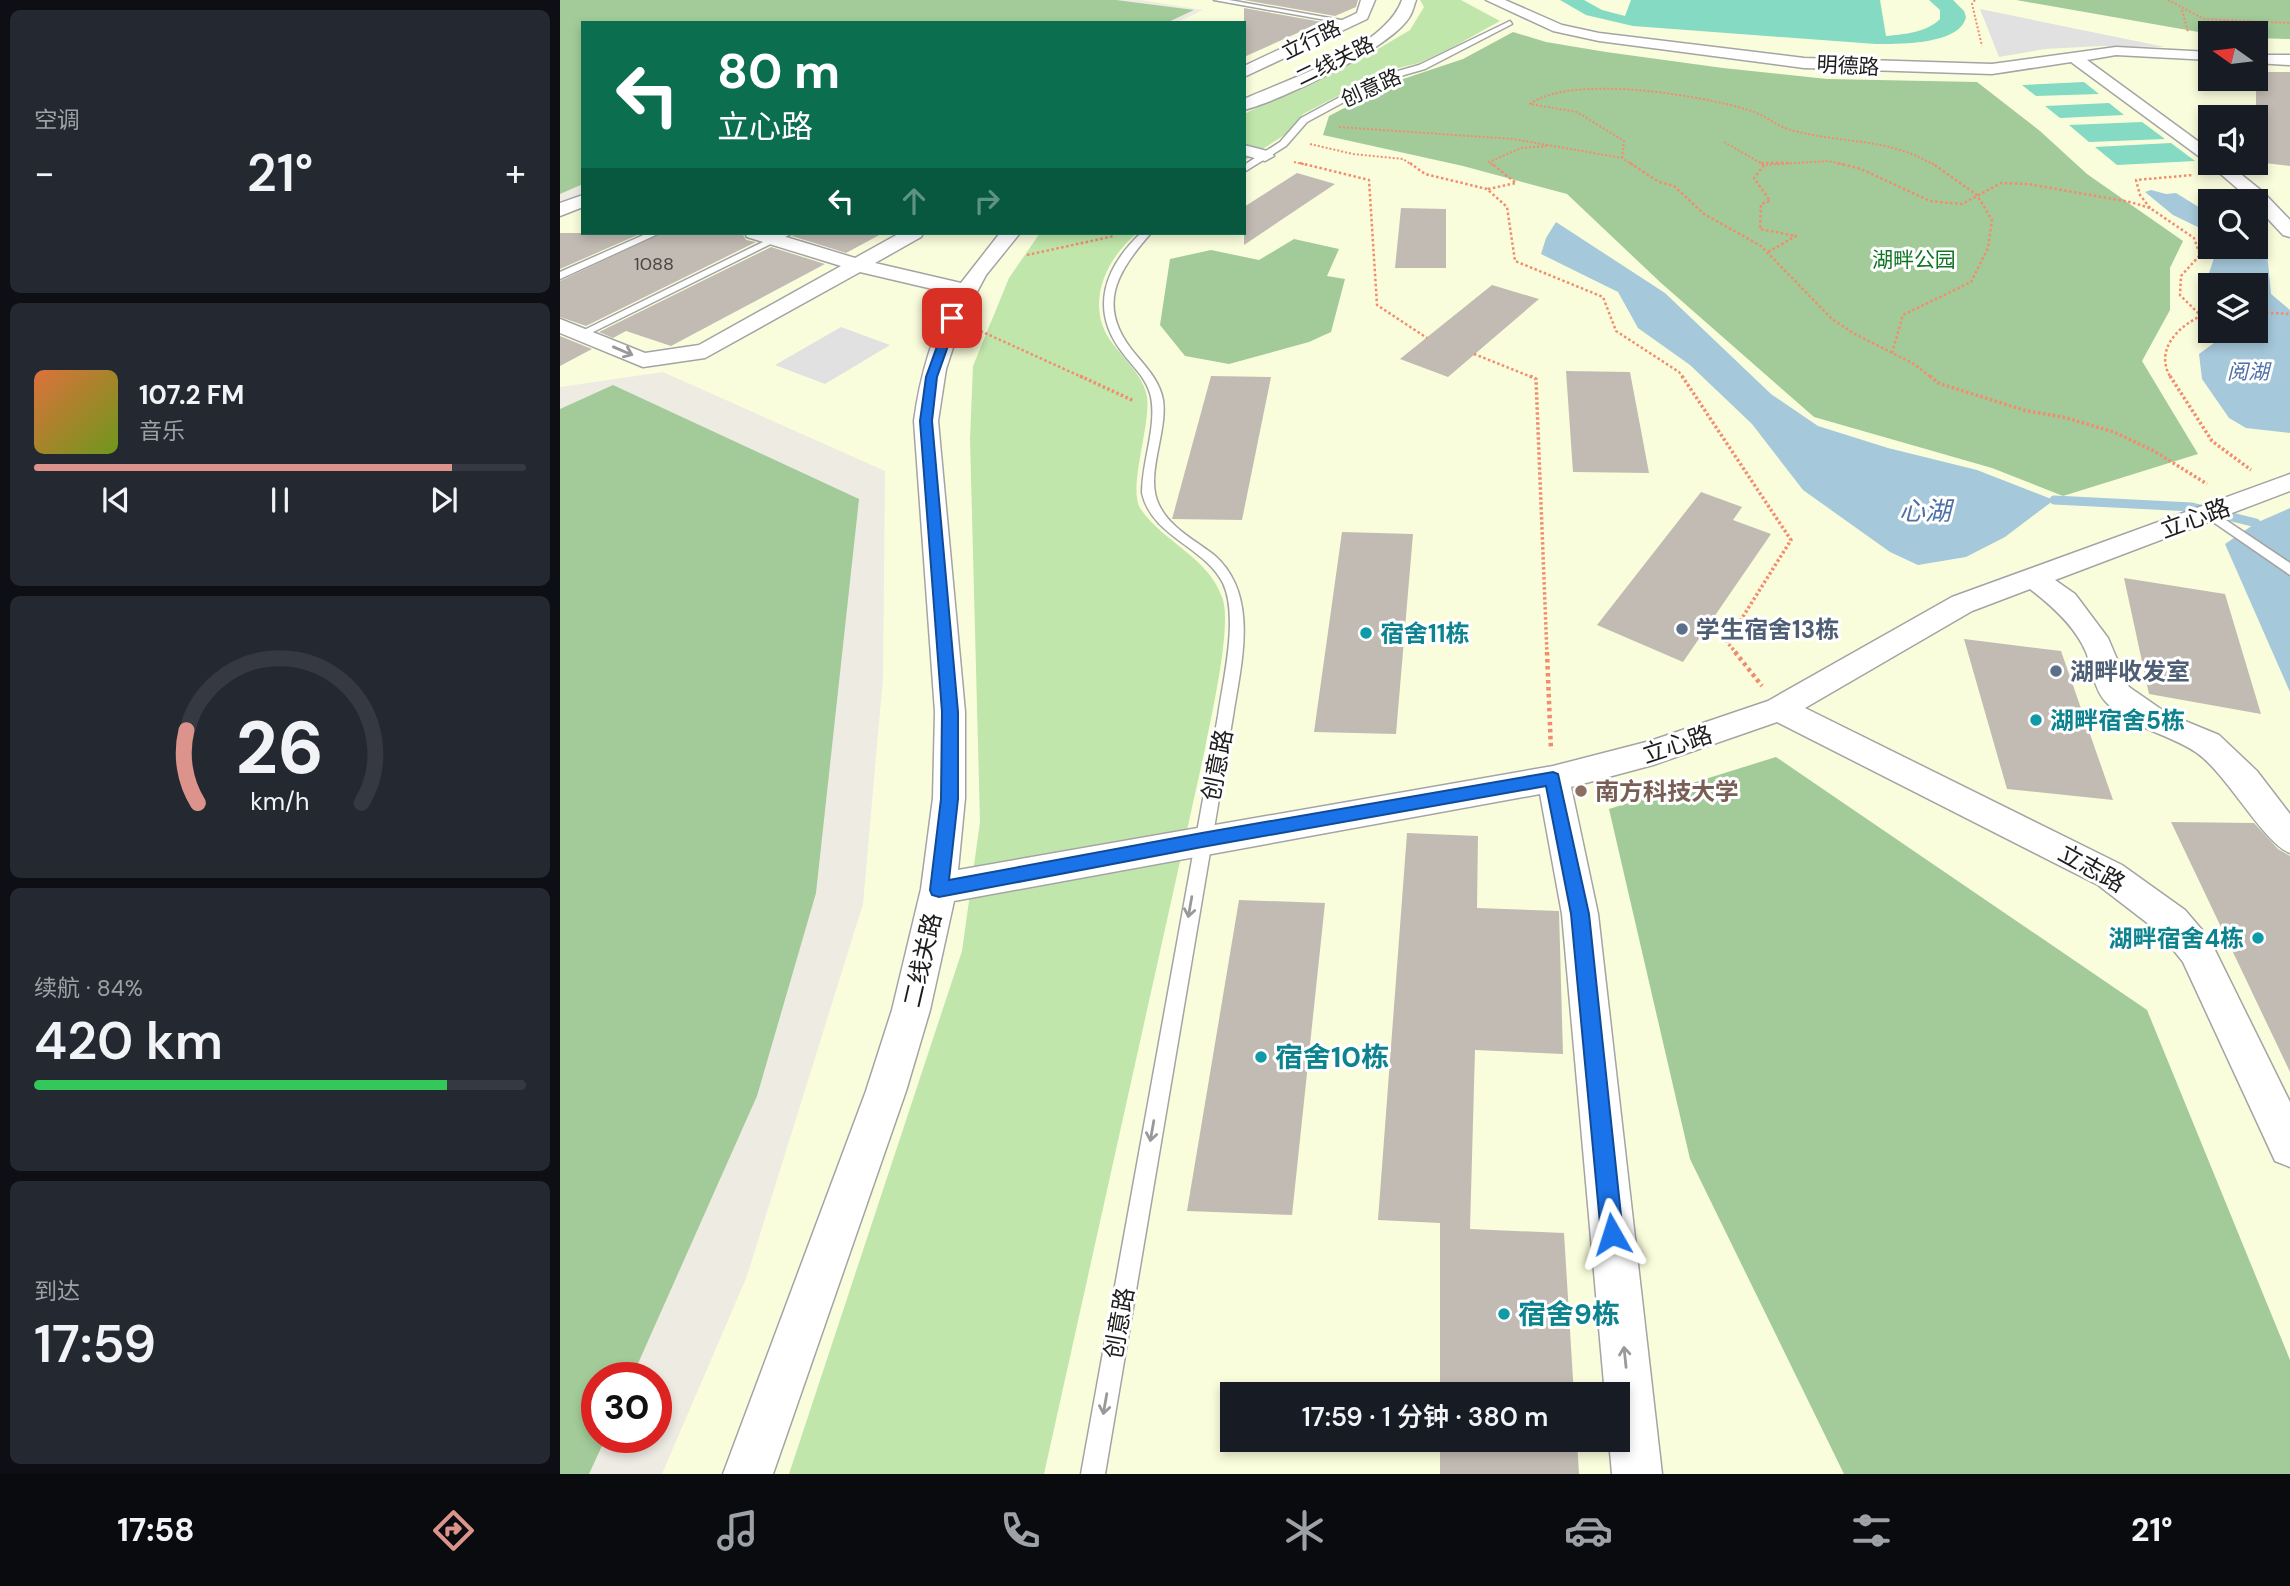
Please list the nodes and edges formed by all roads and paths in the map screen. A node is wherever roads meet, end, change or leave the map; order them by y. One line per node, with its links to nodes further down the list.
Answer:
1 (1217, 0): 7 (lane)
2 (1368, 0): 7 (street, 立行路)
3 (1409, 0): 16 (street, 二线关路)
4 (1493, 0): 12 (street, 明德路)
5 (1975, 0): 10 (path)
6 (2168, 0): 9 (path)
7 (1348, 22): 15 (street, 立行路)
8 (1510, 23): 17 (lane, 创意路)
9 (2290, 23)
10 (1979, 39)
11 (2198, 55): 12 (street, 明德路)
12 (2075, 58): 21 (street)
13 (2268, 59): 14 (street)
14 (2290, 60)
15 (1246, 71)
16 (1246, 104)
17 (1299, 127): 19 (lane, 创意路); 20 (path)
18 (1724, 142): 25 (path)
19 (1283, 144): 23 (lane, 创意路); 28 (path)
20 (1557, 145): 24 (path); 28 (path)
21 (2198, 149)
22 (1246, 151): 23 (street)
23 (1265, 156): 26 (lane, 创意路); 57 (path)
24 (1622, 158): 33 (path); 45 (path)
25 (1764, 165): 33 (path); 45 (path)
26 (1246, 168)
27 (2232, 175): 30 (street)
28 (1487, 189): 66 (path)
29 (2247, 189): 35 (path)
30 (2250, 189)
31 (2268, 192): 32 (street)
32 (2279, 194)
33 (1977, 195): 35 (path); 58 (path)
34 (581, 201): 37 (street)
35 (2150, 208): 50 (path)
36 (2268, 208): 38 (street)
37 (560, 210)
38 (2290, 231)
39 (651, 235): 48 (lane)
40 (910, 235): 46 (street)
41 (1008, 235): 47 (street, 二线关路)
42 (1116, 235): 47 (path)
43 (1143, 235): 60 (lane, 创意路)
44 (782, 236): 46 (street); 56 (lane)
45 (1768, 252): 58 (path)
46 (858, 265): 49 (street); 56 (street, one-way to 46)
47 (981, 265): 49 (street, 二线关路)
48 (560, 276)
49 (965, 290): 53 (street, 二线关路)
50 (2198, 313)
51 (2268, 313): 52 (path)
52 (2290, 314)
53 (952, 318): 60 (path); 70 (street, 二线关路)
54 (2198, 318): 61 (path)
55 (560, 325): 56 (street)
56 (581, 334)
57 (1427, 338)
58 (1892, 353): 62 (path)
59 (1474, 354): 67 (path)
60 (1157, 412): 69 (lane, 创意路)
61 (2286, 488): 62 (street, 立心路)
62 (2235, 503): 63 (street, 立心路)
63 (2208, 513): 64 (lane); 65 (street, 立心路)
64 (2290, 570)
65 (2032, 577): 66 (street, 立心路); 68 (street)
66 (1779, 709): 67 (street, 立心路); 71 (street, 立志路)
67 (1553, 779): 69 (street, 立心路); 74 (street, one-way to 67)
68 (2290, 839)
69 (1202, 840): 70 (street, 立心路); 73 (lane, 创意路, one-way to 73)
70 (939, 890): 72 (street, 二线关路)
71 (2290, 1146)
72 (748, 1474)
73 (1093, 1474)
74 (1636, 1474)

